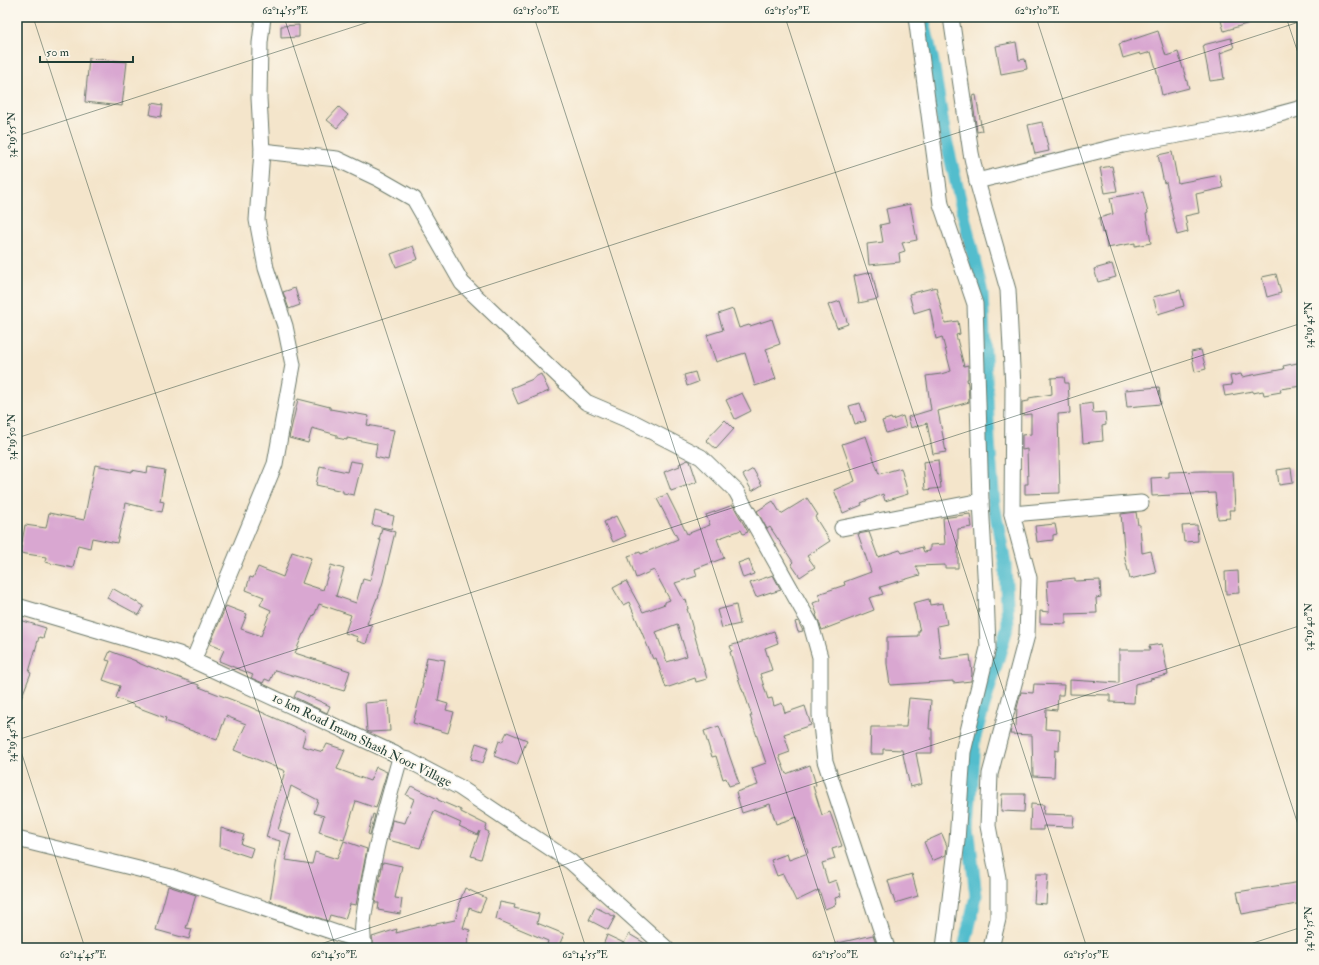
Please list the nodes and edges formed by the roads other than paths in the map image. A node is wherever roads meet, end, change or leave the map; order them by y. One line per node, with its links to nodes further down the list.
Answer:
1 (263, 17): 5 (street)
2 (916, 17): 7 (street)
3 (951, 17): 6 (street)
4 (1302, 108): 6 (street)
5 (262, 150): 12 (street); 17 (street)
6 (977, 182): 9 (street)
7 (981, 501): 10 (street); 18 (street)
8 (1141, 503): 9 (street)
9 (1012, 514): 19 (street)
10 (842, 528)
11 (17, 606): 12 (street, 10 km Road Imam Shash Noor Village)
12 (193, 661): 13 (street, 10 km Road Imam Shash Noor Village)
13 (400, 758): 15 (street); 16 (street, 10 km Road Imam Shash Noor Village)
14 (17, 839): 15 (street)
15 (364, 945)
16 (666, 948)
17 (887, 948)
18 (944, 948)
19 (991, 948)

